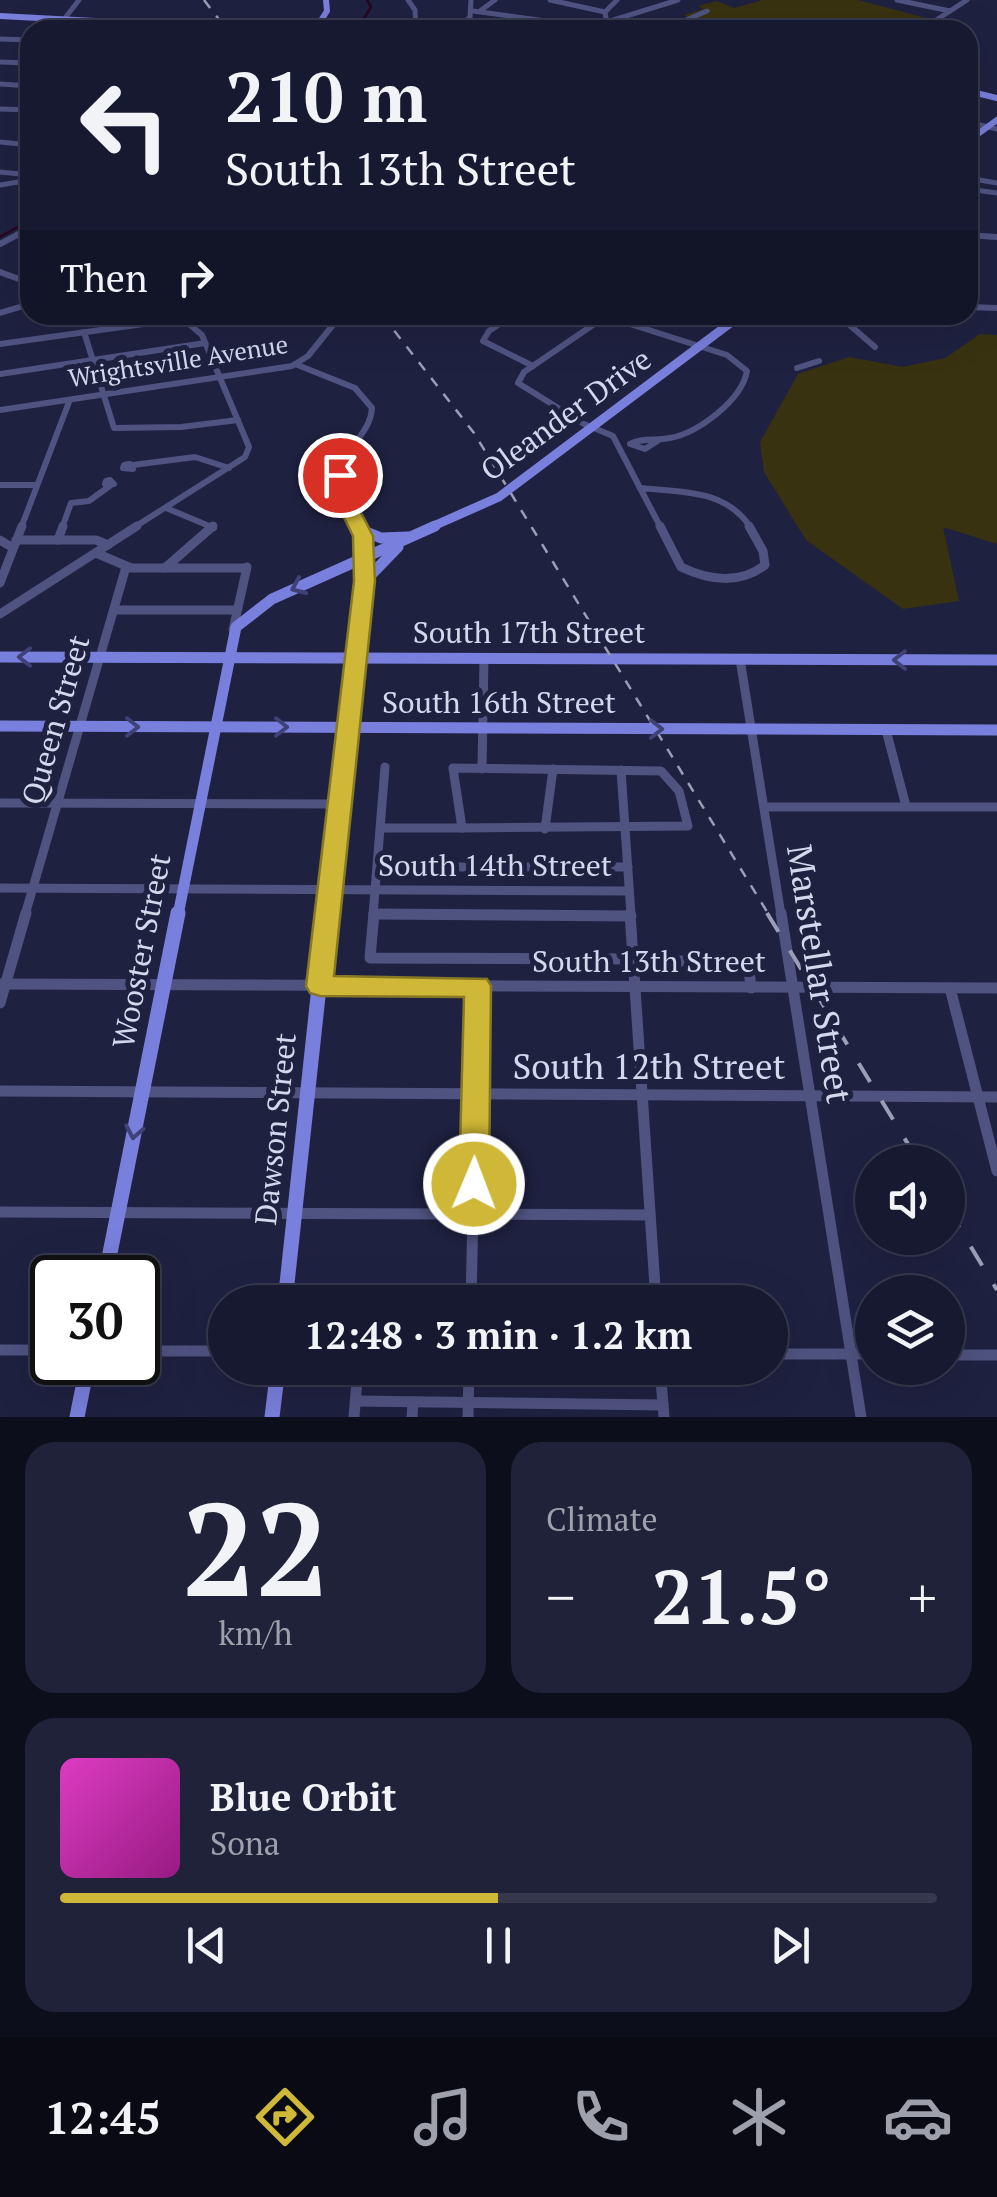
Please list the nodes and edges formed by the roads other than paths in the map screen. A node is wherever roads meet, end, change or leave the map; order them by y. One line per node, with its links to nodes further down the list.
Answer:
1 (79, 0): 14 (street)
2 (471, 0): 9 (street)
3 (495, 0): 9 (street)
4 (550, 0): 12 (street)
5 (617, 0): 12 (street)
6 (678, 0): 19 (street)
7 (896, 0): 11 (street)
8 (967, 0): 11 (street)
9 (472, 11): 15 (street); 17 (street)
10 (706, 11): 20 (street)
11 (950, 11): 21 (street)
12 (605, 12): 19 (street)
13 (0, 16): 14 (main road)
14 (64, 18): 16 (main road)
15 (532, 19): 18 (street)
16 (98, 20)
17 (464, 20)
18 (537, 20)
19 (606, 20)
20 (685, 20)
21 (936, 20)
22 (997, 119): 24 (main road)
23 (978, 124): 24 (street)
24 (987, 126): 25 (street); 26 (main road)
25 (997, 129)
26 (978, 134)
27 (132, 325): 35 (street)
28 (190, 325): 36 (street)
29 (333, 325): 42 (street, Wrightsville Avenue)
30 (497, 325): 43 (street)
31 (593, 325): 43 (street)
32 (634, 325): 38 (street)
33 (728, 325): 38 (main road, Oleander Drive)
34 (850, 325): 39 (street)
35 (84, 332): 37 (street); 40 (street)
36 (205, 343): 40 (street); 46 (street)
37 (0, 344)
38 (700, 346): 51 (main road, Oleander Drive); 52 (street)
39 (875, 347)
40 (93, 360): 45 (street); 47 (street)
41 (819, 362): 44 (street)
42 (296, 364): 46 (street, Wrightsville Avenue); 60 (street, Dawson Street)
43 (532, 366): 51 (street)
44 (797, 368)
45 (0, 374)
46 (220, 378): 47 (street, Wrightsville Avenue); 50 (street)
47 (103, 392): 48 (street, Wrightsville Avenue); 50 (street)
48 (69, 402): 49 (street, Wrightsville Avenue); 57 (street)
49 (0, 410)
50 (238, 420): 54 (street)
51 (593, 427): 58 (street); 62 (main road, Oleander Drive)
52 (659, 440)
53 (133, 465): 54 (street)
54 (229, 468): 59 (street)
55 (0, 485): 57 (street)
56 (111, 485): 64 (street)
57 (36, 486): 66 (street)
58 (640, 488): 58 (street)
59 (166, 508): 61 (street); 67 (street)
60 (359, 529): 62 (main road); 70 (street, Dawson Street)
61 (208, 536): 72 (street)
62 (417, 536): 65 (main road, Oleander Drive)
63 (0, 540): 66 (street)
64 (58, 540): 66 (street); 67 (street)
65 (405, 542): 70 (main road, Oleander Drive); 75 (main road)
66 (15, 544): 68 (street); 74 (street)
67 (108, 545): 69 (street)
68 (0, 548)
69 (96, 553): 71 (street); 80 (street)
70 (361, 554): 73 (main road, Oleander Drive); 75 (main road, Dawson Street)
71 (126, 567): 72 (street); 78 (street, Queen Street)
72 (166, 568): 76 (street, Wooster Street)
73 (334, 571): 75 (main road); 77 (main road, Oleander Drive, one-way to 77)
74 (0, 582)
75 (364, 584): 81 (main road, Dawson Street)
76 (239, 594): 77 (street); 79 (street, Wooster Street)
77 (263, 604): 79 (main road, Oleander Drive)
78 (114, 610): 79 (street); 83 (street, Queen Street)
79 (242, 612): 84 (main road, Wooster Street)
80 (0, 614)
81 (357, 652): 84 (main road, South 17th Street); 85 (main road, South 17th Street); 91 (main road, Dawson Street)
82 (0, 656): 83 (main road, South 17th Street, one-way to 82)
83 (100, 657): 84 (main road, South 17th Street); 89 (street, Queen Street)
84 (228, 657): 90 (main road, Wooster Street)
85 (484, 658): 86 (main road, South 17th Street); 92 (street)
86 (740, 659): 87 (main road, South 17th Street, one-way to 86); 93 (street, Marstellar Street)
87 (997, 660)
88 (0, 726): 89 (main road, South 16th Street)
89 (80, 726): 90 (main road, South 16th Street, one-way to 90); 101 (street, Queen Street)
90 (213, 727): 91 (main road, South 16th Street, one-way to 91); 102 (main road, Wooster Street)
91 (348, 728): 92 (main road, South 16th Street); 103 (main road, Dawson Street)
92 (483, 728): 93 (main road, South 16th Street, one-way to 93); 97 (street)
93 (752, 730): 94 (main road, South 16th Street); 105 (street, Marstellar Street)
94 (886, 730): 95 (main road, South 16th Street); 104 (street)
95 (997, 730)
96 (386, 766): 107 (street)
97 (482, 769): 98 (street); 108 (street)
98 (553, 770): 99 (street); 109 (street)
99 (621, 770): 110 (street); 110 (street)
100 (0, 804): 101 (street)
101 (58, 804): 102 (street); 114 (street, Queen Street)
102 (199, 804): 103 (street); 115 (main road, Wooster Street)
103 (339, 804): 116 (main road, Dawson Street)
104 (906, 806): 105 (street); 106 (street)
105 (764, 807): 128 (street, Marstellar Street)
106 (997, 808)
107 (381, 828): 108 (street); 111 (street)
108 (462, 828): 109 (street)
109 (544, 829): 110 (street)
110 (626, 829): 112 (street)
111 (378, 867): 112 (street); 117 (street)
112 (628, 867): 118 (street)
113 (0, 888): 114 (street, South 14th Street)
114 (33, 888): 115 (street, South 14th Street); 122 (street, Queen Street)
115 (182, 889): 116 (street, South 14th Street); 123 (main road, Wooster Street)
116 (330, 890): 117 (street, South 14th Street); 124 (main road, Dawson Street)
117 (376, 890): 118 (street, South 14th Street); 119 (street)
118 (630, 891): 120 (street)
119 (374, 914): 120 (street); 121 (street)
120 (631, 916): 121 (street)
121 (634, 960): 126 (street); 127 (street)
122 (3, 984): 123 (street, South 13th Street); 131 (street, Queen Street)
123 (164, 984): 124 (street, South 13th Street); 133 (main road, Wooster Street)
124 (320, 986): 125 (street, South 13th Street); 134 (main road, Dawson Street)
125 (478, 986): 126 (street, South 13th Street); 135 (street)
126 (635, 987): 127 (street, South 13th Street); 136 (street)
127 (751, 988): 128 (street, South 13th Street)
128 (793, 988): 129 (street, South 13th Street); 137 (street, Marstellar Street)
129 (950, 988): 130 (street, South 13th Street); 138 (street)
130 (997, 988)
131 (0, 1002)
132 (0, 1091): 133 (street, South 12th Street)
133 (142, 1092): 134 (street, South 12th Street); 142 (main road, Wooster Street, one-way to 142)
134 (308, 1093): 135 (street, South 12th Street); 143 (main road, Dawson Street)
135 (475, 1093): 136 (street, South 12th Street); 144 (street)
136 (642, 1094): 137 (street, South 12th Street); 145 (street)
137 (810, 1095): 138 (street, South 12th Street); 155 (street, Marstellar Street)
138 (978, 1097): 139 (street, South 12th Street); 140 (street)
139 (997, 1097)
140 (997, 1171)
141 (0, 1212): 142 (street)
142 (118, 1213): 143 (street); 146 (main road, Wooster Street)
143 (294, 1214): 144 (street); 147 (main road, Dawson Street)
144 (473, 1214): 145 (street); 148 (street)
145 (650, 1215): 149 (street)
146 (110, 1255)
147 (287, 1285)
148 (471, 1285)
149 (655, 1285)
150 (0, 1350): 151 (street)
151 (30, 1350)
152 (160, 1351): 153 (street)
153 (208, 1351)
154 (788, 1354): 155 (street)
155 (851, 1354): 156 (street); 172 (street, Marstellar Street)
156 (855, 1354)
157 (965, 1355): 158 (street)
158 (997, 1355)
159 (83, 1385): 169 (main road)
160 (276, 1385): 170 (main road)
161 (357, 1385): 164 (street)
162 (469, 1385): 166 (street)
163 (662, 1385): 168 (street)
164 (356, 1401): 165 (street); 171 (street)
165 (412, 1410): 166 (street)
166 (468, 1410): 167 (street)
167 (607, 1410): 168 (street)
168 (664, 1411)
169 (77, 1417)
170 (272, 1417)
171 (354, 1417)
172 (861, 1417)

